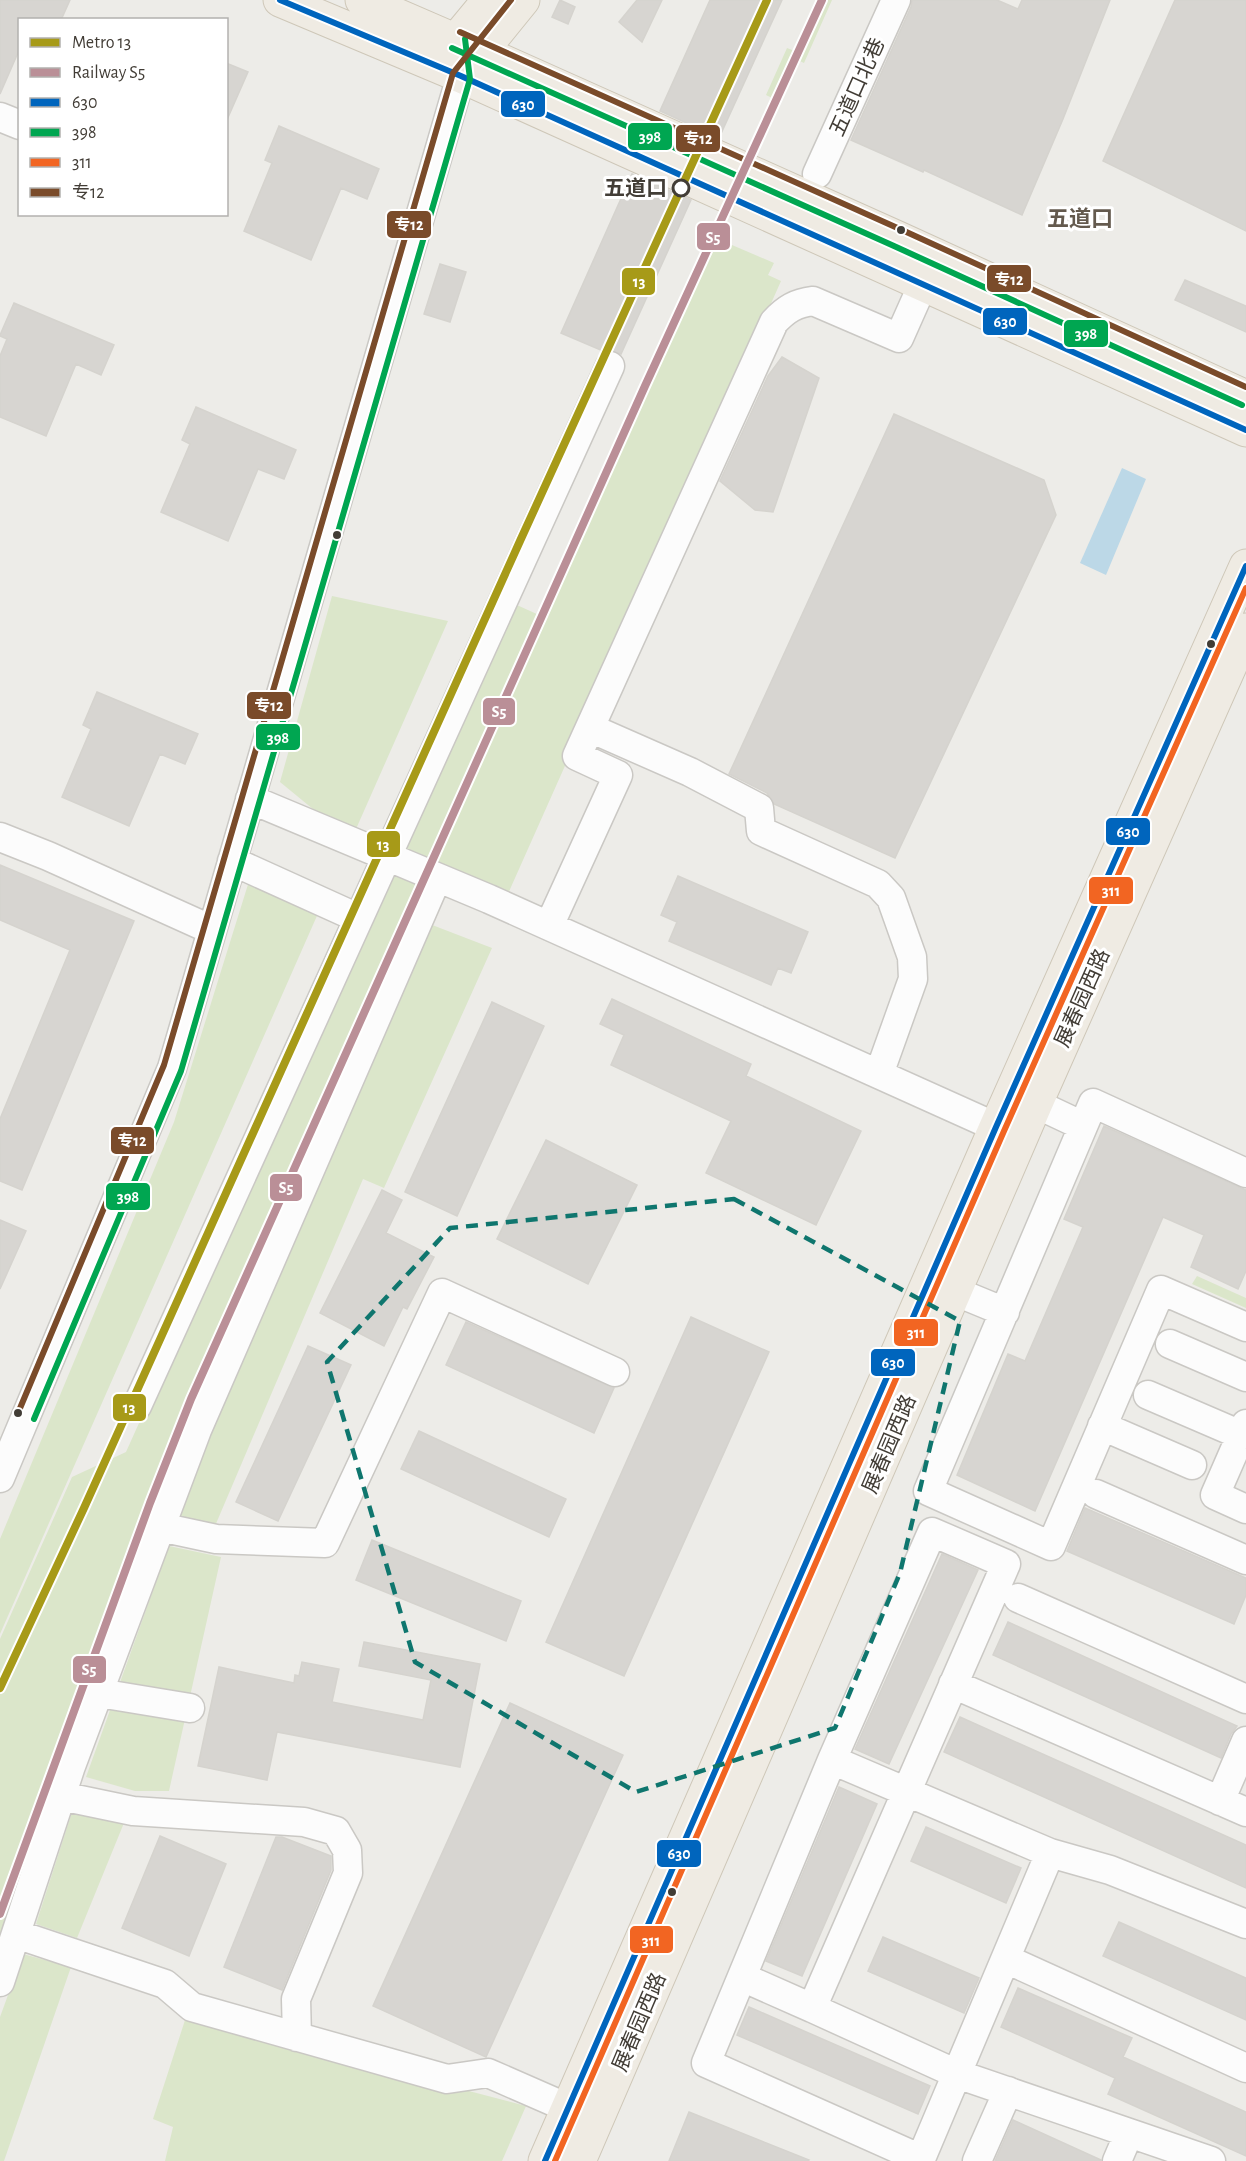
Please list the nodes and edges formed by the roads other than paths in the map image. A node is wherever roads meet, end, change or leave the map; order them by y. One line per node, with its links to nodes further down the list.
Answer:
1 (280, 0): 7 (main road)
2 (362, 0): 6 (main road)
3 (489, 0): 6 (main road)
4 (523, 0): 6 (main road)
5 (896, 0): 10 (street, 五道口北巷)
6 (469, 46): 7 (main road); 13 (main road)
7 (461, 76): 11 (main road); 18 (street)
8 (0, 117): 9 (street)
9 (18, 124)
10 (817, 174)
11 (923, 284): 14 (main road); 17 (street)
12 (610, 366): 20 (street)
13 (1246, 397)
14 (1246, 430)
15 (1246, 566): 27 (main road, 展春园西路)
16 (1246, 630): 27 (main road, 展春园西路)
17 (590, 728): 24 (street); 26 (street)
18 (250, 799): 20 (street); 21 (street)
19 (0, 837): 25 (street)
20 (386, 857): 22 (street); 23 (street)
21 (232, 861): 23 (street); 25 (street)
22 (437, 878): 24 (street); 45 (street)
23 (358, 918): 38 (street)
24 (549, 926): 26 (street)
25 (212, 930): 42 (street)
26 (879, 1074): 29 (street)
27 (1024, 1098): 28 (street); 29 (main road, 展春园西路); 31 (main road, 展春园西路)
28 (1083, 1126): 30 (street); 32 (street)
29 (996, 1127): 69 (main road, 展春园西路)
30 (1246, 1173)
31 (954, 1292): 32 (street); 73 (main road, 展春园西路)
32 (1005, 1312): 39 (street)
33 (1246, 1327): 39 (street)
34 (1170, 1344): 36 (street)
35 (615, 1372): 45 (street)
36 (1246, 1377)
37 (1148, 1395): 40 (street)
38 (137, 1406)
39 (1102, 1426): 41 (street)
40 (1241, 1445): 44 (street)
41 (1192, 1465)
42 (0, 1478)
43 (1096, 1494): 46 (street)
44 (1246, 1509)
45 (160, 1527): 49 (street)
46 (1246, 1560)
47 (1018, 1598): 50 (street)
48 (953, 1684): 53 (street); 54 (street); 56 (street)
49 (99, 1693): 51 (street); 55 (street)
50 (1246, 1699)
51 (190, 1708)
52 (1246, 1741): 56 (street)
53 (832, 1760): 54 (street); 62 (street)
54 (905, 1792): 58 (street); 64 (street)
55 (61, 1796): 60 (street); 65 (street)
56 (1220, 1801): 57 (street)
57 (1246, 1812)
58 (1050, 1853): 59 (street); 61 (street)
59 (1246, 1924)
60 (16, 1934): 63 (street); 65 (street)
61 (1006, 1959): 66 (street); 67 (street)
62 (742, 1977): 64 (street); 71 (street)
63 (0, 1982)
64 (812, 2008): 67 (street)
65 (297, 2037): 69 (street)
66 (1246, 2068)
67 (957, 2074): 68 (street); 71 (street)
68 (1008, 2091): 70 (street); 74 (street)
69 (568, 2108): 72 (main road, 展春园西路)
70 (1129, 2133): 75 (street); 76 (street)
71 (921, 2160)
72 (545, 2161)
73 (579, 2161)
74 (977, 2161)
75 (1117, 2161)
76 (1211, 2161)

